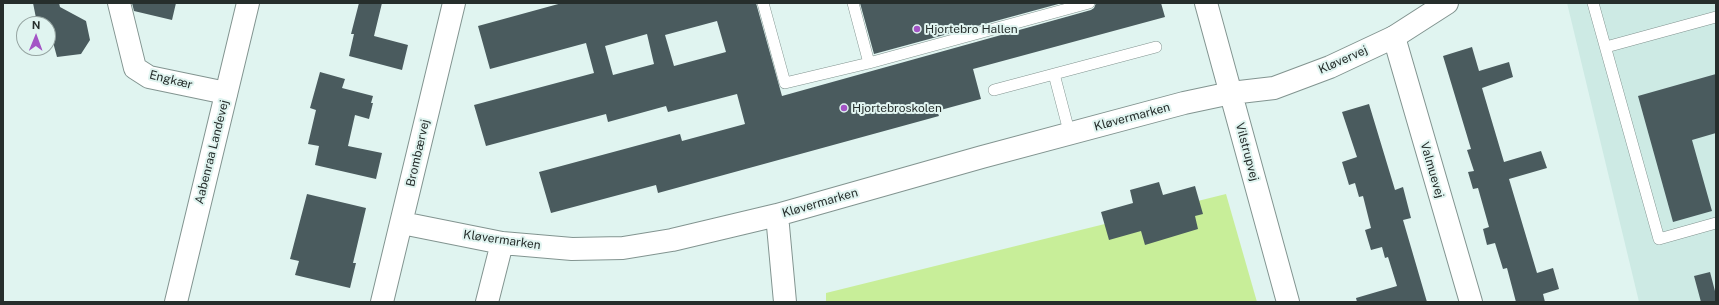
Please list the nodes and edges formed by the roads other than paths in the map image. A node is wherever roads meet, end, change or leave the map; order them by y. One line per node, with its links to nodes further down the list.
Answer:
1 (118, 3): 18 (street, Engkær)
2 (248, 3): 18 (street, Aabenraa Landevej)
3 (454, 3): 21 (street, Brombærvej)
4 (763, 3): 14 (lane)
5 (853, 3): 14 (lane)
6 (1089, 3): 14 (lane)
7 (1206, 3): 17 (street, Vilstrupvej)
8 (1447, 3): 11 (street, Kløvervej)
9 (1593, 3): 13 (lane)
10 (1716, 17): 13 (lane)
11 (1394, 37): 17 (street, Kløvervej); 29 (street, Valmuevej)
12 (1156, 47): 15 (lane)
13 (1606, 47): 22 (lane)
14 (869, 62)
15 (1054, 74): 16 (lane); 19 (lane)
16 (994, 90)
17 (1231, 93): 19 (street, Kløvermarken); 28 (street, Vilstrupvej)
18 (226, 94): 24 (street, Aabenraa Landevej)
19 (1070, 134): 20 (street, Kløvermarken)
20 (777, 215): 23 (street, Kløvermarken); 27 (street)
21 (402, 223): 23 (street, Kløvermarken); 25 (street, Brombærvej)
22 (1716, 223)
23 (502, 243): 26 (street)
24 (176, 302)
25 (382, 302)
26 (487, 302)
27 (785, 302)
28 (1288, 302)
29 (1471, 302)

